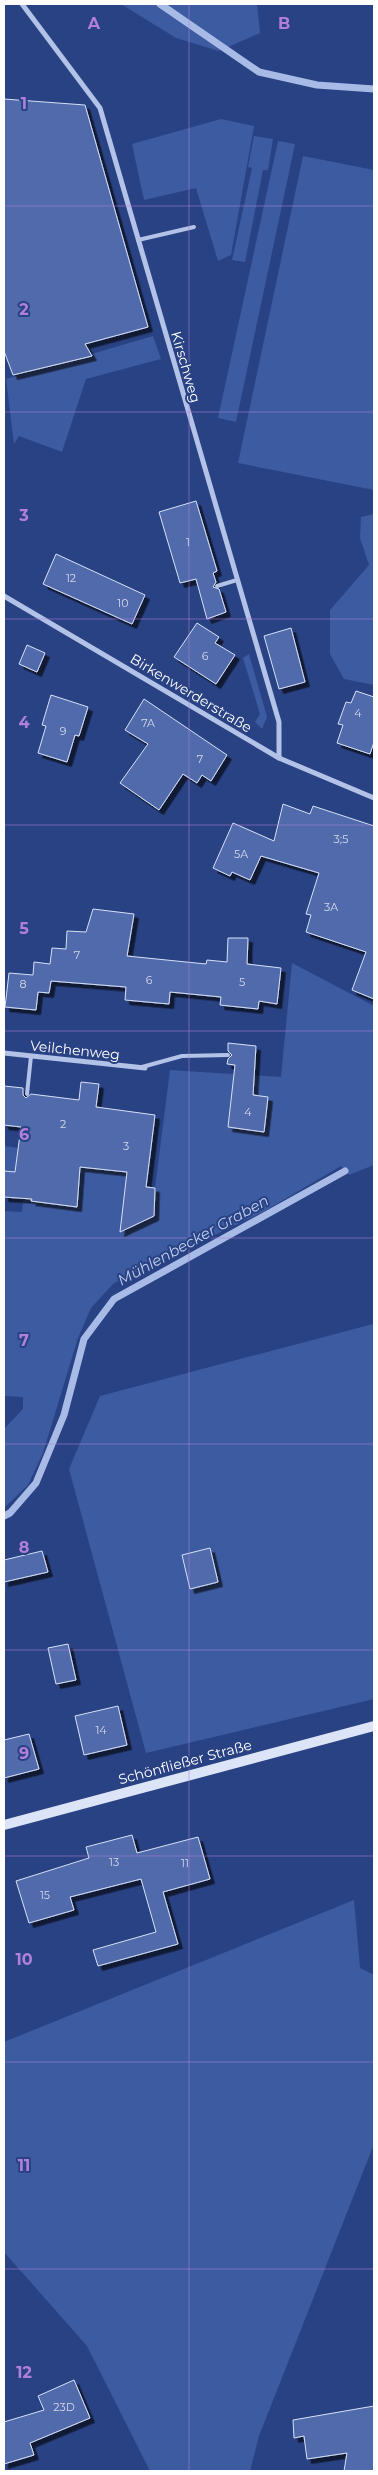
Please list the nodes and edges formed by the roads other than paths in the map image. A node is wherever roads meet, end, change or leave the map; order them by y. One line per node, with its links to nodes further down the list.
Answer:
1 (22, 4): 3 (street, Kirschweg)
2 (194, 227): 3 (lane)
3 (138, 241): 4 (street, Kirschweg)
4 (237, 580): 5 (lane); 7 (street, Kirschweg)
5 (217, 586)
6 (4, 596): 7 (street, Birkenwerderstraße)
7 (279, 758): 8 (street, Birkenwerderstraße)
8 (374, 798)
9 (4, 1053): 11 (street, Veilchenweg)
10 (228, 1054): 12 (lane)
11 (31, 1056): 12 (street, Veilchenweg); 13 (lane)
12 (142, 1068)
13 (27, 1094)
14 (374, 1726): 15 (main road, Schönfließer Straße)
15 (4, 1825)

